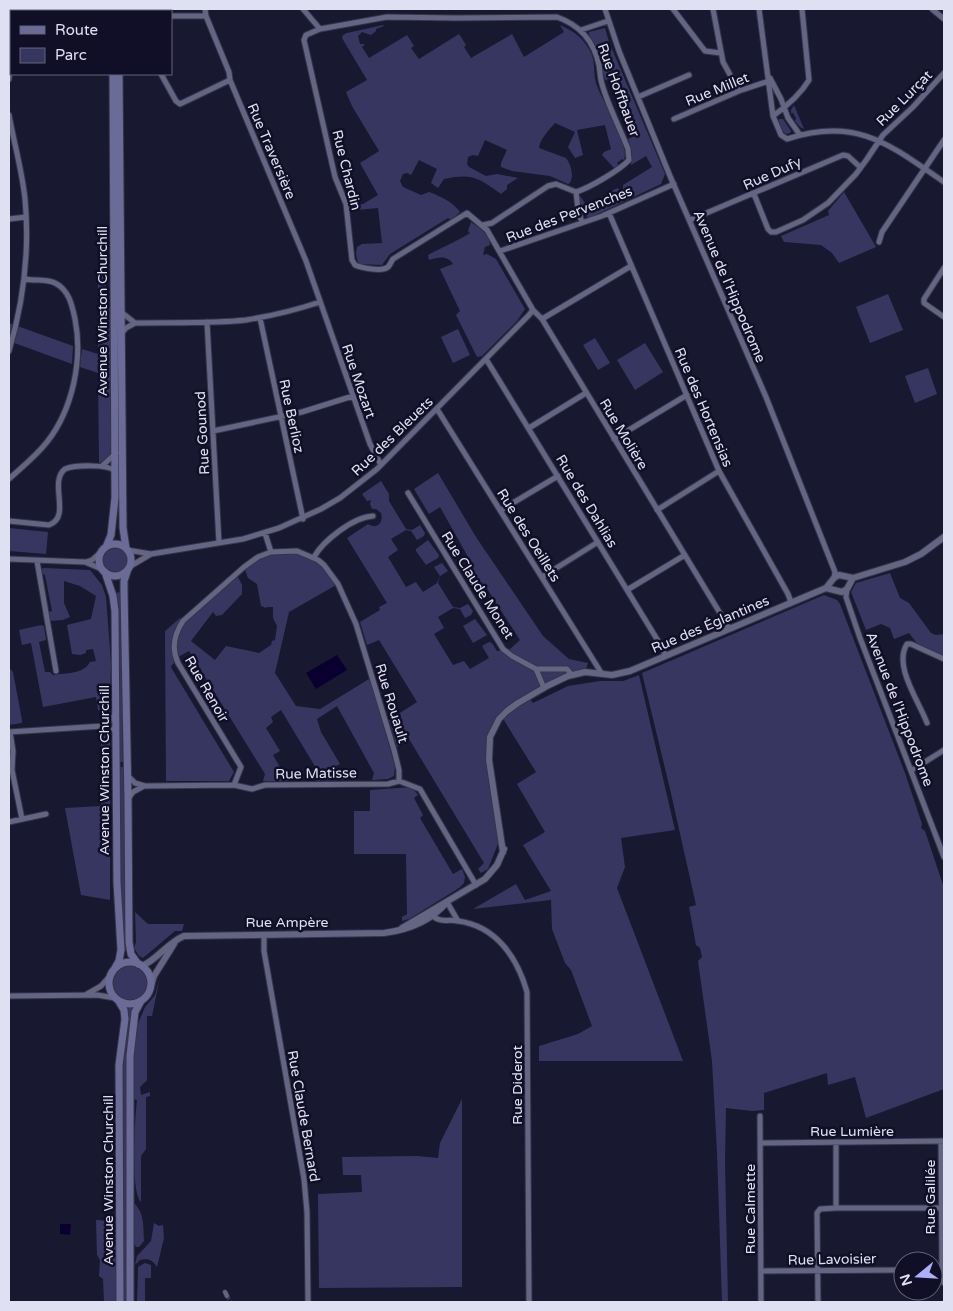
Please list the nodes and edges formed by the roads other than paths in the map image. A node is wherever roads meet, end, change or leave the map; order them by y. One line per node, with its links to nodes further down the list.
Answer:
1 (205, 9): 10 (street, Rue Traversière)
2 (303, 9): 13 (street)
3 (605, 9): 12 (street, Avenue de l'Hippodrome)
4 (673, 9): 15 (street)
5 (713, 9): 15 (street)
6 (759, 9): 17 (street)
7 (802, 9): 28 (street)
8 (932, 9): 11 (street)
9 (172, 16): 10 (street)
10 (206, 16): 24 (street, Rue Traversière)
11 (944, 19)
12 (608, 21): 14 (street); 27 (street, Avenue de l'Hippodrome)
13 (320, 28): 14 (street); 46 (street, Rue Chardin)
14 (581, 30): 39 (street, Rue Hoffbauer)
15 (721, 53): 26 (street)
16 (10, 66): 23 (street)
17 (768, 71): 25 (street); 28 (street)
18 (944, 73): 33 (street, Rue Lurçat)
19 (113, 75): 71 (main road, Avenue Winston Churchill)
20 (119, 75): 54 (main road, Avenue Winston Churchill)
21 (162, 75): 24 (street)
22 (689, 75): 27 (street)
23 (9, 79)
24 (230, 80): 52 (street, Rue Traversière)
25 (769, 81): 26 (street, Rue Millet); 30 (street)
26 (739, 91): 31 (street, Rue Millet)
27 (638, 96): 38 (street, Avenue de l'Hippodrome)
28 (784, 109): 30 (street); 32 (street)
29 (9, 115): 42 (street)
30 (773, 116): 32 (street)
31 (674, 119)
32 (800, 135): 33 (street)
33 (879, 140): 35 (street, Rue Lurçat); 36 (street)
34 (944, 140): 36 (street)
35 (860, 167): 40 (street, Rue Dufy); 40 (street, Rue Lurçat)
36 (926, 169): 37 (street); 47 (street)
37 (944, 182)
38 (674, 184): 41 (street, Rue des Pervenches); 44 (street, Avenue de l'Hippodrome)
39 (576, 192): 45 (street); 46 (street)
40 (754, 194): 44 (street, Rue Dufy)
41 (610, 213): 45 (street, Rue des Pervenches); 49 (street, Rue des Hortensias)
42 (26, 217): 43 (street); 51 (street)
43 (9, 219)
44 (690, 220): 100 (street, Avenue de l'Hippodrome)
45 (582, 224): 48 (street, Rue des Pervenches)
46 (483, 225): 48 (street, Rue Molière)
47 (880, 242)
48 (500, 251): 53 (street, Rue Molière)
49 (631, 266): 57 (street); 64 (street, Rue des Hortensias)
50 (944, 268): 56 (street)
51 (25, 279): 61 (street); 77 (street)
52 (320, 302): 55 (street); 65 (street, Rue Mozart)
53 (533, 310): 57 (street, Rue Molière); 62 (street, Rue des Bleuets)
54 (121, 312): 58 (street); 60 (main road, Avenue Winston Churchill)
55 (260, 318): 59 (street); 67 (street, Rue Berlioz)
56 (944, 318)
57 (542, 319): 63 (street, Rue Molière)
58 (134, 322): 59 (street); 60 (street)
59 (206, 322): 69 (street, Rue Gounod)
60 (121, 334): 89 (main road, Avenue Winston Churchill)
61 (9, 351)
62 (486, 358): 66 (street, Rue des Bleuets); 68 (street, Rue des Dahlias)
63 (586, 393): 68 (street); 70 (street, Rue Molière)
64 (687, 395): 70 (street); 74 (street, Rue des Hortensias)
65 (353, 396): 67 (street); 72 (street, Rue Mozart)
66 (437, 409): 72 (street, Rue des Bleuets); 79 (street, Rue des Oeillets)
67 (280, 417): 69 (street); 82 (street, Rue Berlioz)
68 (529, 428): 76 (street, Rue des Dahlias)
69 (213, 431): 87 (street, Rue Gounod)
70 (614, 439): 80 (street, Rue Molière)
71 (116, 453): 73 (street); 75 (main road, Avenue Winston Churchill)
72 (381, 465): 82 (street, Rue des Bleuets)
73 (102, 466): 75 (street); 83 (street)
74 (719, 471): 80 (street); 107 (street, Rue des Hortensias)
75 (116, 472): 88 (main road, Avenue Winston Churchill)
76 (558, 476): 79 (street); 86 (street, Rue des Dahlias)
77 (9, 479)
78 (408, 493): 111 (street, Rue Claude Monet)
79 (501, 510): 99 (street, Rue des Oeillets)
80 (657, 510): 92 (street, Rue Molière)
81 (373, 516): 93 (street)
82 (303, 518): 84 (street, Rue des Bleuets)
83 (9, 521)
84 (265, 533): 87 (street, Rue des Bleuets); 90 (street)
85 (944, 537): 101 (street)
86 (598, 542): 99 (street); 104 (street, Rue des Dahlias)
87 (219, 543): 91 (street, Rue des Bleuets)
88 (104, 549): 89 (main road); 96 (street); 98 (main road)
89 (127, 549): 91 (street, Rue des Bleuets); 97 (main road)
90 (271, 552): 93 (street, Rue Rouault); 126 (street, Rue Renoir)
91 (151, 554): 97 (street, Rue des Bleuets)
92 (685, 555): 104 (street); 108 (street, Rue Molière)
93 (314, 558): 125 (street, Rue Rouault)
94 (9, 559): 95 (street)
95 (37, 561): 96 (street); 112 (street)
96 (85, 562): 98 (street)
97 (128, 568): 98 (main road); 124 (main road, Avenue Winston Churchill)
98 (104, 571): 116 (main road, Avenue Winston Churchill)
99 (542, 577): 113 (street, Rue des Oeillets)
100 (837, 577): 101 (street); 102 (street); 103 (street, Rue des Églantines); 105 (street)
101 (853, 578): 102 (street)
102 (848, 587): 105 (street); 106 (street, Avenue de l'Hippodrome)
103 (826, 588): 105 (street, Rue des Églantines); 107 (street, Rue des Églantines)
104 (627, 590): 109 (street, Rue des Dahlias)
105 (836, 590): 106 (street)
106 (846, 597): 122 (street, Avenue de l'Hippodrome)
107 (791, 602): 108 (street, Rue des Églantines)
108 (729, 628): 109 (street, Rue des Églantines)
109 (666, 656): 113 (street, Rue des Églantines)
110 (944, 659): 117 (street)
111 (536, 669): 114 (street, Rue Claude Monet); 115 (street)
112 (56, 671)
113 (602, 674): 114 (street, Rue des Églantines)
114 (572, 675): 115 (street)
115 (544, 688): 133 (street, Rue Ampère)
116 (115, 714): 118 (street); 119 (main road, Avenue Winston Churchill)
117 (927, 723)
118 (103, 726): 119 (street); 120 (street)
119 (116, 730): 142 (main road, Avenue Winston Churchill)
120 (9, 732): 123 (street)
121 (944, 750): 122 (street)
122 (912, 770): 132 (street, Avenue de l'Hippodrome)
123 (10, 771): 130 (street)
124 (128, 776): 127 (street); 128 (main road, Avenue Winston Churchill)
125 (399, 781): 126 (street, Rue Matisse); 133 (street)
126 (234, 785): 127 (street, Rue Matisse)
127 (145, 786): 128 (street)
128 (128, 799): 141 (main road, Avenue Winston Churchill)
129 (46, 814): 130 (street)
130 (22, 819): 131 (street)
131 (9, 822)
132 (944, 857)
133 (476, 885): 134 (street, Rue Ampère)
134 (447, 902): 135 (street, Rue Ampère); 136 (street, Rue Ampère); 137 (street)
135 (435, 908): 136 (street); 138 (street, Rue Ampère)
136 (432, 916): 137 (street, Rue Diderot); 138 (street, Rue Ampère)
137 (458, 921): 162 (street, Rue Diderot)
138 (399, 930): 139 (street, Rue Ampère)
139 (264, 935): 140 (street, Rue Ampère); 161 (street, Rue Claude Bernard)
140 (176, 940): 141 (street, Rue Ampère); 144 (street)
141 (140, 965): 142 (main road); 144 (main road)
142 (115, 968): 143 (main road)
143 (110, 976): 145 (street); 147 (main road)
144 (151, 986): 148 (main road)
145 (84, 995): 146 (street); 147 (street)
146 (9, 996)
147 (116, 999): 148 (main road); 159 (main road, Avenue Winston Churchill)
148 (141, 1002): 160 (main road, Avenue Winston Churchill)
149 (760, 1116): 152 (street, Rue Calmette)
150 (942, 1141): 151 (street, Rue Lumière); 154 (street, Rue Galilée)
151 (836, 1142): 152 (street, Rue Lumière); 153 (street)
152 (761, 1143): 157 (street, Rue Calmette)
153 (836, 1208): 154 (street); 158 (street)
154 (943, 1208): 155 (street, Rue Galilée)
155 (942, 1251)
156 (893, 1270): 158 (street, Rue Lavoisier)
157 (761, 1271): 158 (street, Rue Lavoisier); 163 (street, Rue Calmette)
158 (818, 1271): 164 (street)
159 (120, 1302)
160 (130, 1302)
161 (308, 1302)
162 (529, 1302)
163 (762, 1302)
164 (818, 1302)

